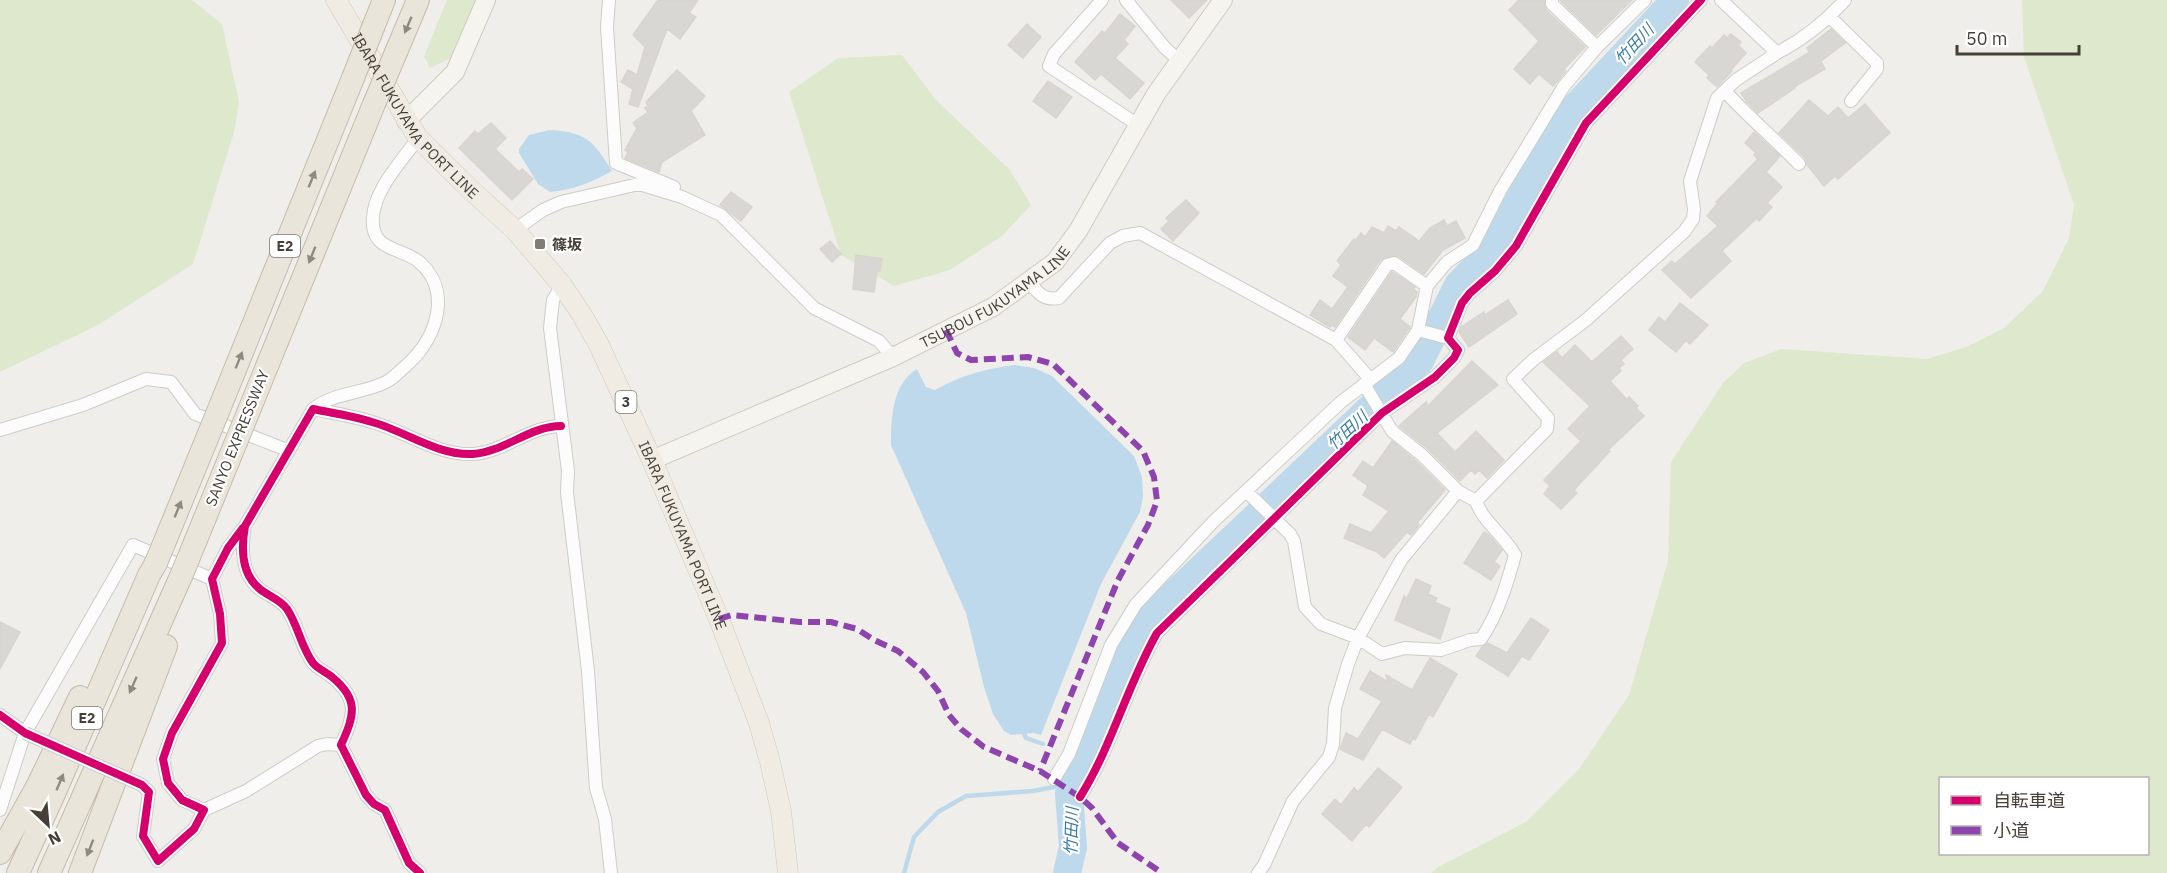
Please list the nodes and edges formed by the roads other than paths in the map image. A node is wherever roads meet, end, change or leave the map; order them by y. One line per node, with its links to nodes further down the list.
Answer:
1 (336, 0): 20 (main road, IBARA FUKUYAMA PORT LINE / 3)
2 (384, 0): 45 (highway, SANYO EXPRESSWAY / E2, one-way to 2, bridge)
3 (418, 0): 46 (highway, SANYO EXPRESSWAY / E2, one-way to 46, bridge)
4 (486, 0): 20 (main road)
5 (609, 0): 24 (street)
6 (1102, 0): 21 (street)
7 (1125, 0): 17 (street)
8 (1222, 0): 17 (main road, TSUBOU FUKUYAMA LINE)
9 (1552, 0): 15 (street)
10 (1645, 0): 15 (street)
11 (1701, 0): 30 (street)
12 (1721, 0): 16 (street)
13 (1845, 0): 14 (street)
14 (1830, 16): 16 (street); 19 (street)
15 (1597, 47): 28 (street)
16 (1777, 53): 18 (street)
17 (1180, 61): 21 (main road, TSUBOU FUKUYAMA LINE)
18 (1725, 91): 23 (street); 42 (street)
19 (1851, 101)
20 (406, 121): 22 (main road, IBARA FUKUYAMA PORT LINE / 3)
21 (1138, 125): 26 (main road, TSUBOU FUKUYAMA LINE)
22 (418, 138): 25 (main road, IBARA FUKUYAMA PORT LINE / 3); 34 (street)
23 (1799, 164)
24 (682, 197): 25 (street); 32 (street)
25 (515, 230): 27 (main road, IBARA FUKUYAMA PORT LINE / 3)
26 (1029, 282): 31 (street); 32 (main road, TSUBOU FUKUYAMA LINE)
27 (562, 285): 36 (street); 39 (main road, IBARA FUKUYAMA PORT LINE / 3)
28 (1427, 286): 29 (street); 31 (street)
29 (1420, 331): 30 (street); 33 (street)
30 (1446, 338): 35 (street)
31 (1336, 340): 33 (street)
32 (893, 357): 39 (main road, TSUBOU FUKUYAMA LINE)
33 (1367, 385): 35 (street); 41 (street)
34 (313, 409): 36 (street); 38 (street)
35 (1381, 411): 40 (street); 43 (street)
36 (561, 426): 60 (street)
37 (0, 430): 38 (street)
38 (287, 450): 44 (street)
39 (652, 460): 61 (main road, IBARA FUKUYAMA PORT LINE / 3)
40 (1458, 491): 42 (street); 47 (street)
41 (1248, 493): 43 (street); 51 (street)
42 (1476, 501): 47 (street)
43 (1271, 517): 47 (street); 52 (street)
44 (245, 526): 46 (street); 50 (street)
45 (152, 569): 55 (highway); 56 (highway, SANYO EXPRESSWAY / E2, one-way to 45)
46 (195, 577): 49 (street); 54 (street); 57 (highway, SANYO EXPRESSWAY / E2, one-way to 57); 58 (highway, one-way to 58)
47 (1358, 638): 62 (street)
48 (0, 715): 49 (street)
49 (26, 733): 53 (street); 54 (street, bridge)
50 (341, 746): 54 (street); 59 (street)
51 (1054, 779)
52 (1080, 797)
53 (0, 810)
54 (204, 810)
55 (0, 853)
56 (18, 873)
57 (49, 873)
58 (80, 873)
59 (420, 873)
60 (610, 873)
61 (788, 873)
62 (1258, 873)

